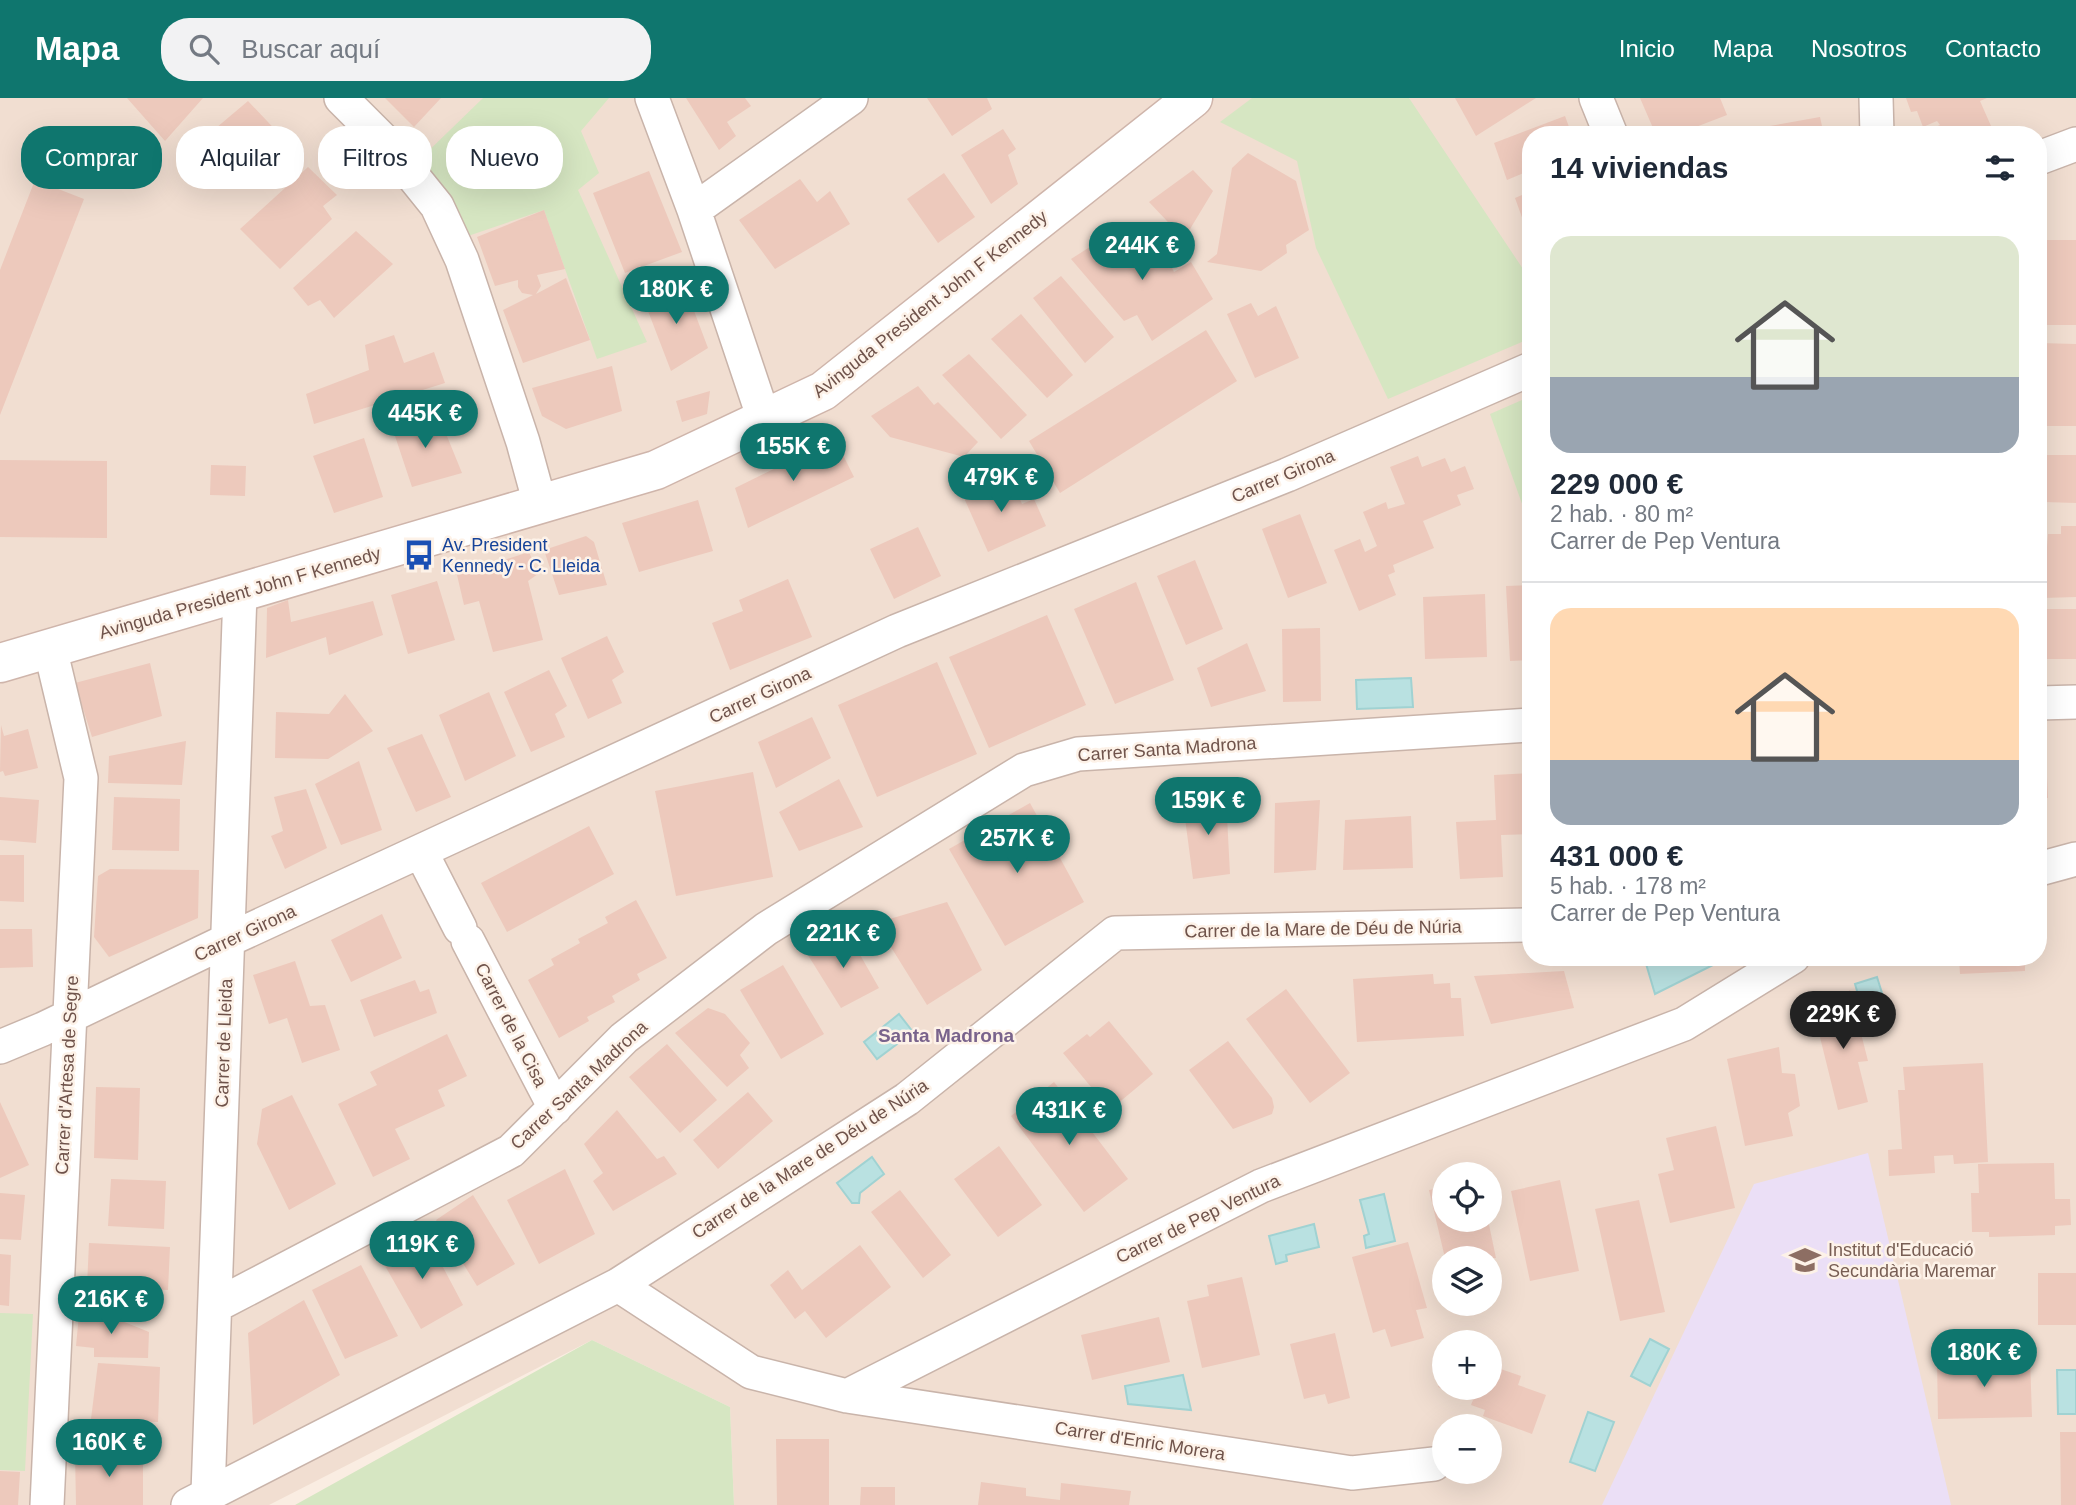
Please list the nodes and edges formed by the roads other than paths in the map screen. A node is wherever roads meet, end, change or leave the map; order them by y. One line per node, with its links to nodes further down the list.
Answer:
1 (341, 98): 14 (street)
2 (652, 98): 11 (street)
3 (851, 98): 11 (street)
4 (1193, 98): 13 (street, Avinguda President John F Kennedy)
5 (1596, 98): 7 (street)
6 (1876, 98): 8 (street)
7 (1607, 126)
8 (1877, 126)
9 (2076, 144): 10 (street)
10 (2047, 155)
11 (694, 210): 13 (street)
12 (1522, 373): 21 (street, Carrer Girona)
13 (764, 419): 14 (street, Avinguda President John F Kennedy)
14 (540, 504): 15 (street, Avinguda President John F Kennedy)
15 (240, 593): 16 (street, Avinguda President John F Kennedy); 25 (street, Carrer de Lleida)
16 (50, 648): 17 (street, Avinguda President John F Kennedy); 27 (street, Carrer d'Artesa de Segre)
17 (0, 663)
18 (2076, 702): 19 (street)
19 (2047, 703)
20 (1522, 725): 29 (street, Carrer Santa Madrona)
21 (421, 852): 25 (street, Carrer Girona); 29 (street, Carrer de la Cisa)
22 (2076, 859): 23 (street)
23 (2047, 867)
24 (1522, 925): 30 (street, Carrer de la Mare de Déu de Núria)
25 (228, 940): 27 (street, Carrer Girona); 31 (street, Carrer de Lleida)
26 (1778, 966): 32 (street, Carrer de Pep Ventura)
27 (70, 1017): 28 (street, Carrer Girona); 35 (street, Carrer d'Artesa de Segre)
28 (0, 1047)
29 (555, 1108): 31 (street, Carrer Santa Madrona)
30 (618, 1285): 32 (street); 34 (street, Carrer de la Mare de Déu de Núria)
31 (215, 1306): 34 (street, Carrer de Lleida)
32 (847, 1396): 33 (street, Carrer d'Enric Morera)
33 (1432, 1464)
34 (198, 1499)
35 (47, 1505)

